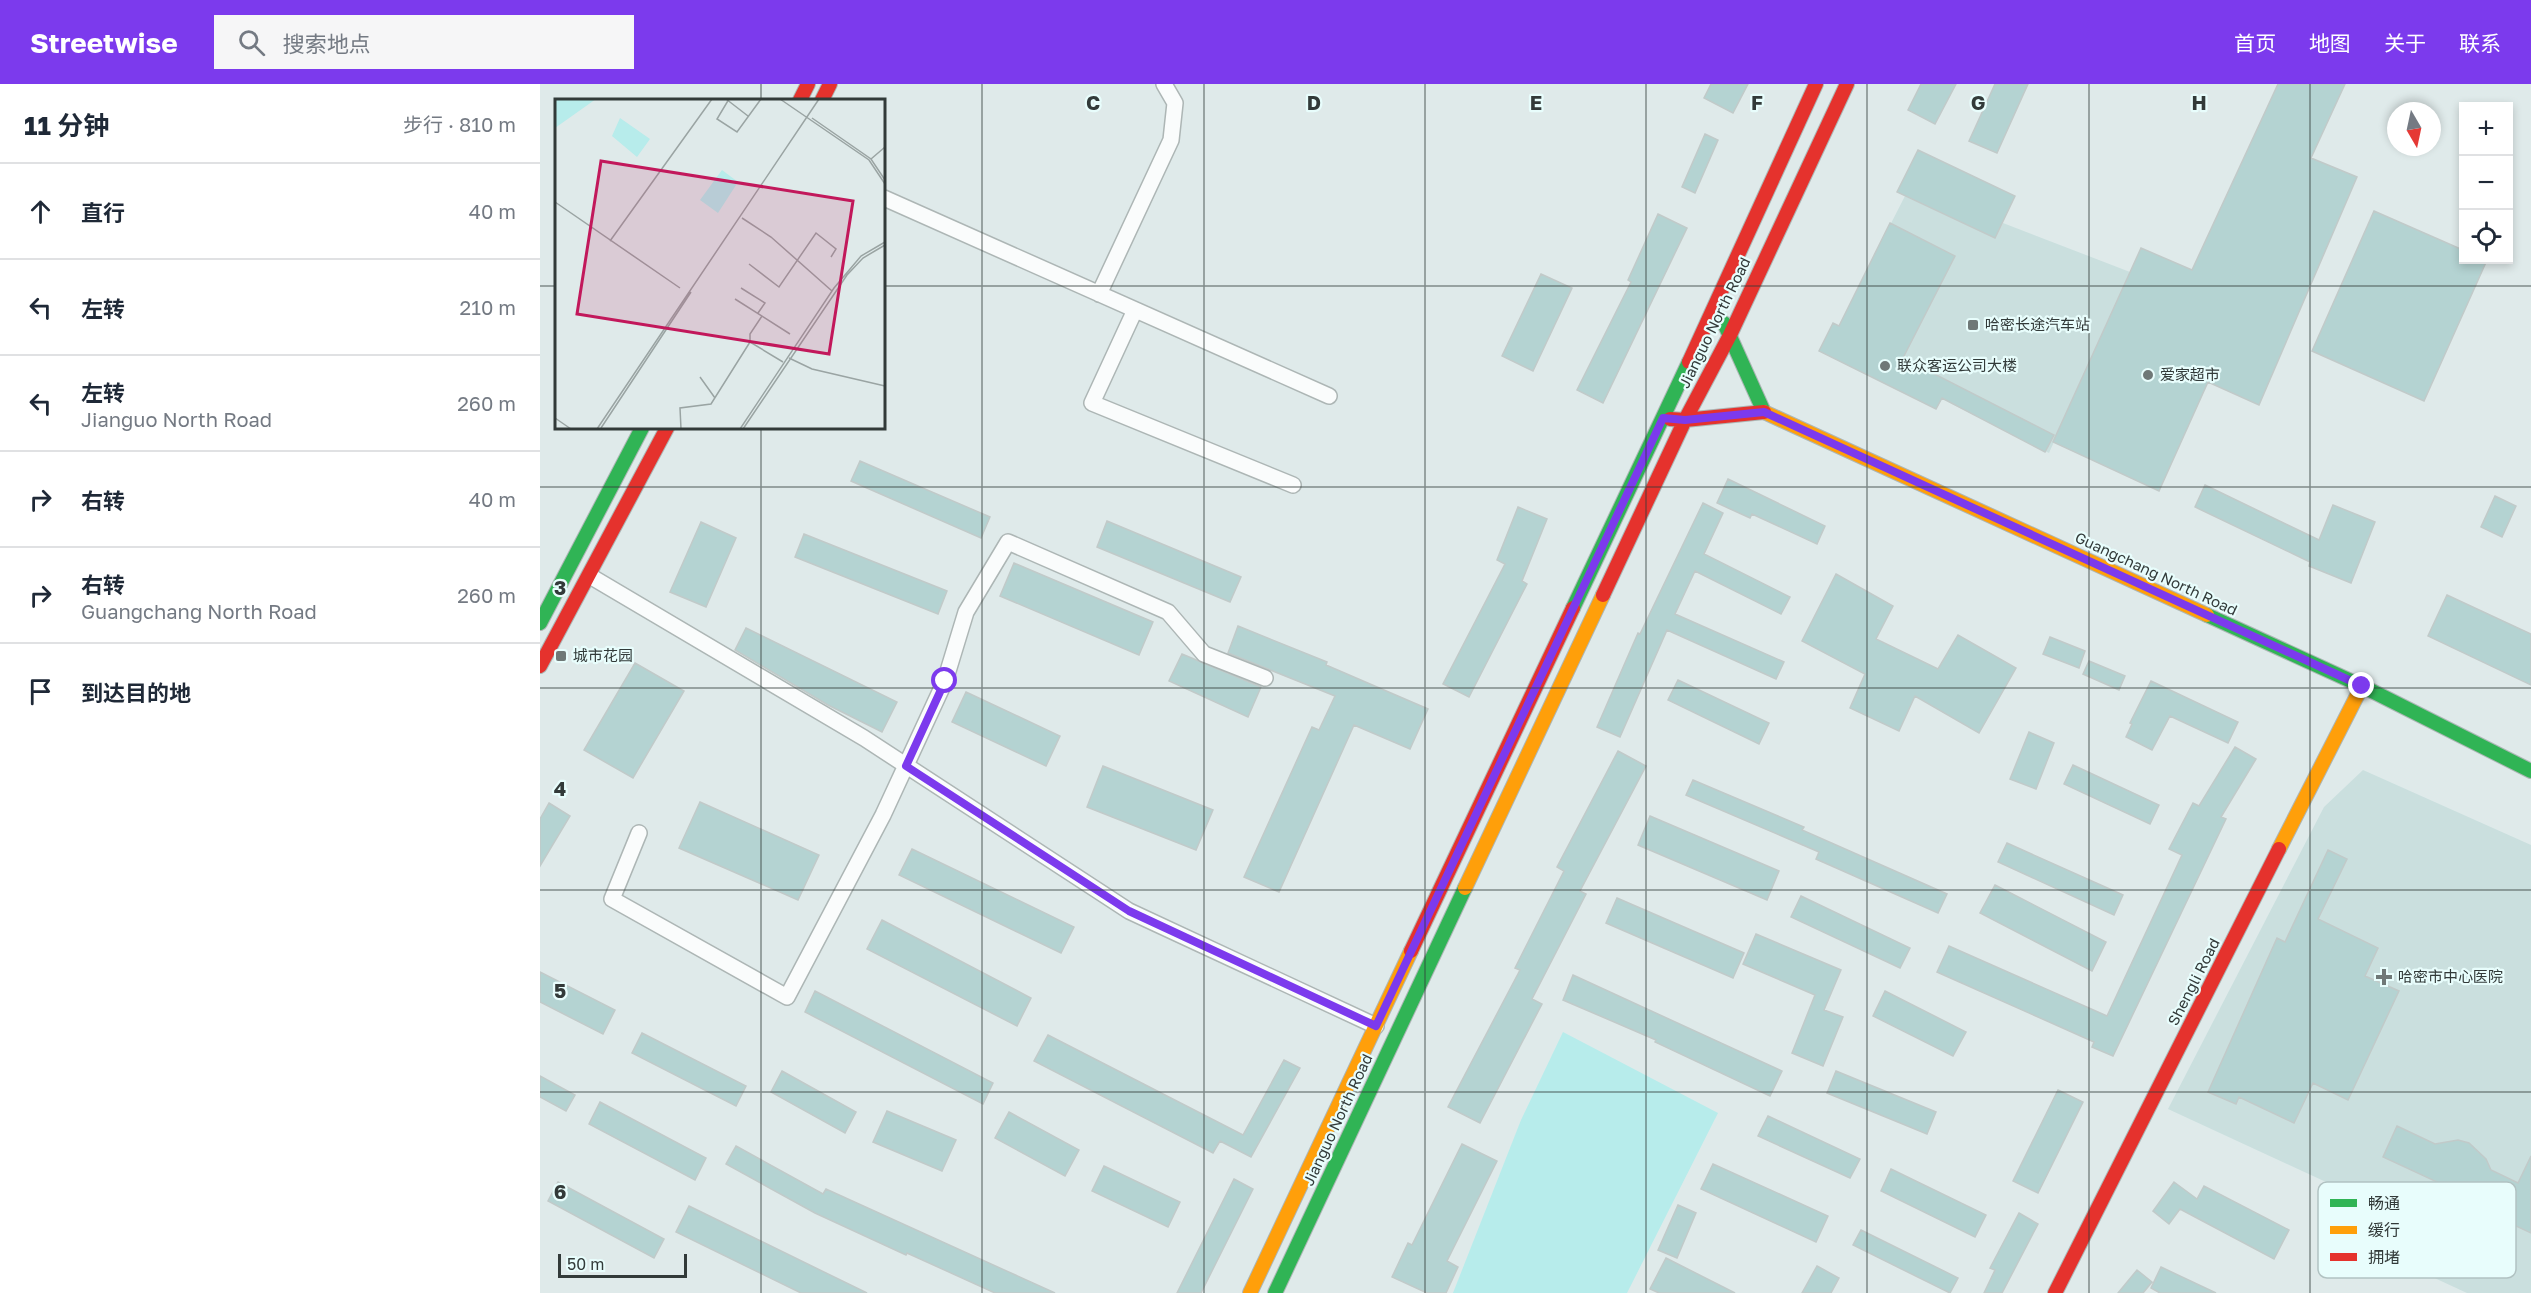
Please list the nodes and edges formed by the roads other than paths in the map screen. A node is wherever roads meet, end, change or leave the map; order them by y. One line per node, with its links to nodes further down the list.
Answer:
1 (808, 84): 6 (main road)
2 (830, 84): 7 (main road)
3 (1164, 84): 9 (street)
4 (1816, 84): 10 (main road, Jianguo North Road)
5 (1847, 84): 12 (main road, Jianguo North Road)
6 (800, 99)
7 (822, 99)
8 (885, 198): 9 (street)
9 (1099, 294): 11 (street)
10 (1714, 304): 12 (main road); 15 (main road, Jianguo North Road)
11 (1135, 310): 13 (street); 19 (street)
12 (1730, 335): 14 (main road); 16 (main road, Jianguo North Road)
13 (1329, 396)
14 (1764, 412): 16 (main road); 24 (main road, Guangchang North Road)
15 (1663, 418): 16 (main road); 28 (main road, Jianguo North Road)
16 (1685, 420): 30 (main road, Jianguo North Road)
17 (641, 429): 21 (main road)
18 (666, 429): 20 (main road)
19 (1293, 485)
20 (590, 576): 22 (main road); 25 (street)
21 (540, 623)
22 (540, 666)
23 (1265, 678): 25 (street)
24 (2362, 686): 26 (main road, Guangchang North Road); 31 (main road, Shengli Road)
25 (906, 766): 27 (street); 28 (street)
26 (2531, 771)
27 (639, 833)
28 (1376, 1026): 29 (main road, Jianguo North Road)
29 (1250, 1293)
30 (1275, 1293)
31 (2055, 1293)

